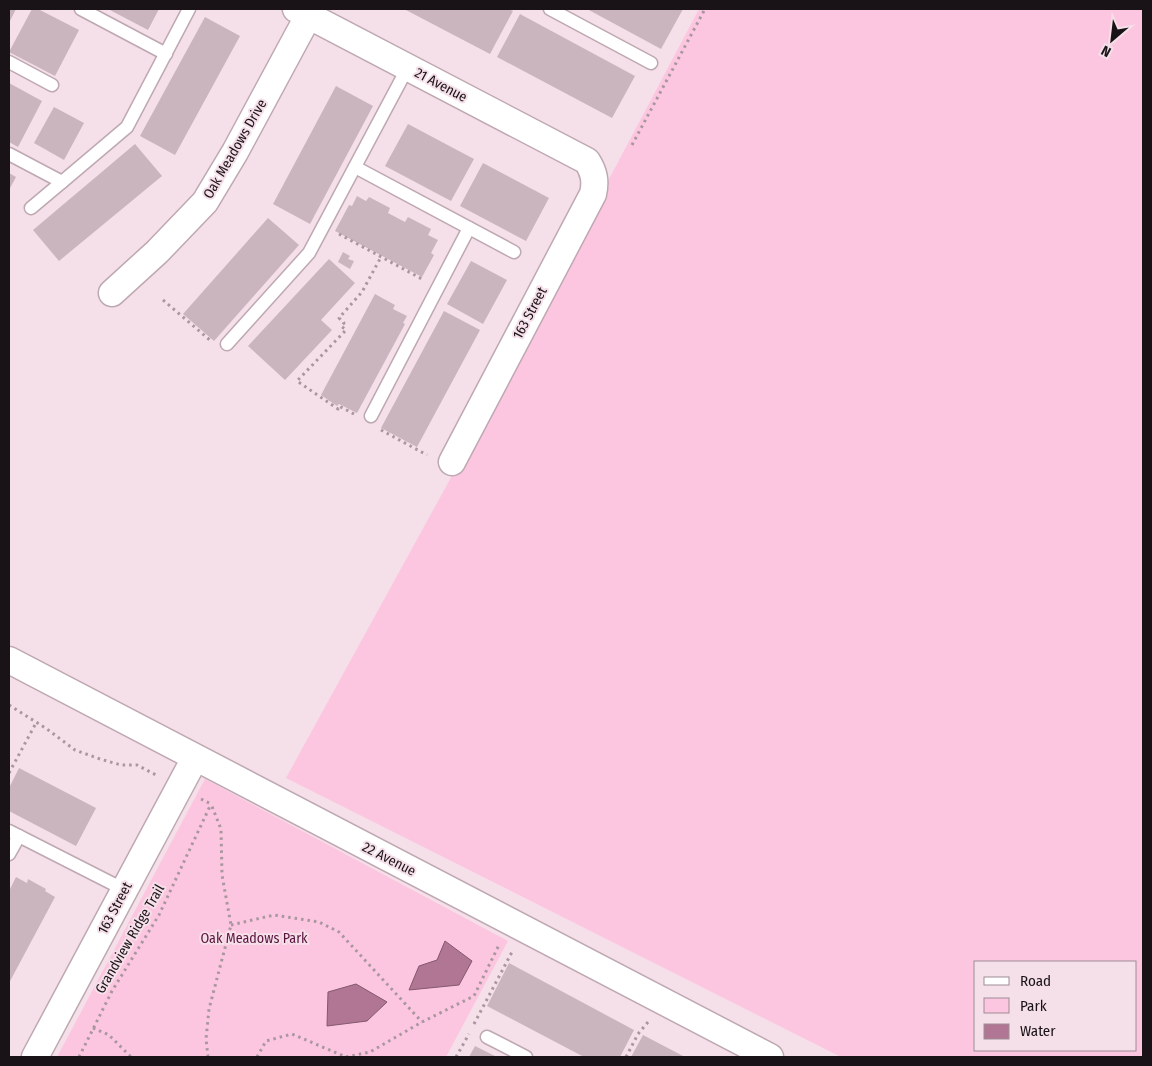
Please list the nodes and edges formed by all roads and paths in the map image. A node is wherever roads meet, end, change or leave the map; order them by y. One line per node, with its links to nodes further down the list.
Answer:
1 (81, 9): 6 (lane)
2 (189, 9): 6 (lane)
3 (550, 9): 8 (lane)
4 (705, 9): 11 (path)
5 (306, 11): 9 (street, 21 Avenue); 22 (street, Oak Meadows Drive)
6 (166, 54): 15 (lane)
7 (9, 62): 10 (lane)
8 (651, 63)
9 (408, 68): 13 (street, 21 Avenue); 14 (lane)
10 (52, 85)
11 (632, 146)
12 (9, 154): 15 (lane)
13 (587, 161): 27 (street, 163 Street)
14 (355, 167): 17 (lane); 18 (lane)
15 (62, 182): 16 (lane)
16 (31, 208)
17 (323, 226): 20 (path); 24 (lane)
18 (469, 228): 19 (lane); 21 (lane)
19 (514, 252)
20 (381, 257): 21 (path); 25 (path)
21 (438, 288): 25 (lane)
22 (112, 293)
23 (163, 300): 24 (path)
24 (227, 344)
25 (371, 416): 26 (path)
26 (427, 455)
27 (452, 462)
28 (9, 660): 31 (street, 22 Avenue)
29 (9, 705): 30 (path)
30 (36, 723): 32 (path); 33 (path)
31 (195, 758): 36 (street, 163 Street); 40 (street, 22 Avenue)
32 (9, 773)
33 (159, 777)
34 (14, 833): 35 (lane); 36 (lane)
35 (9, 854)
36 (125, 890): 44 (street, 163 Street)
37 (231, 925): 41 (path); 42 (path, Grandview Ridge Trail); 47 (path)
38 (499, 945): 41 (path)
39 (512, 952): 49 (path)
40 (661, 1000): 51 (path); 52 (street, 22 Avenue)
41 (422, 1022): 48 (path)
42 (93, 1028): 45 (path, Grandview Ridge Trail); 46 (path)
43 (487, 1037): 50 (lane)
44 (35, 1057)
45 (79, 1057)
46 (131, 1057)
47 (208, 1057)
48 (258, 1057)
49 (456, 1057)
50 (526, 1057)
51 (626, 1057)
52 (770, 1057)

